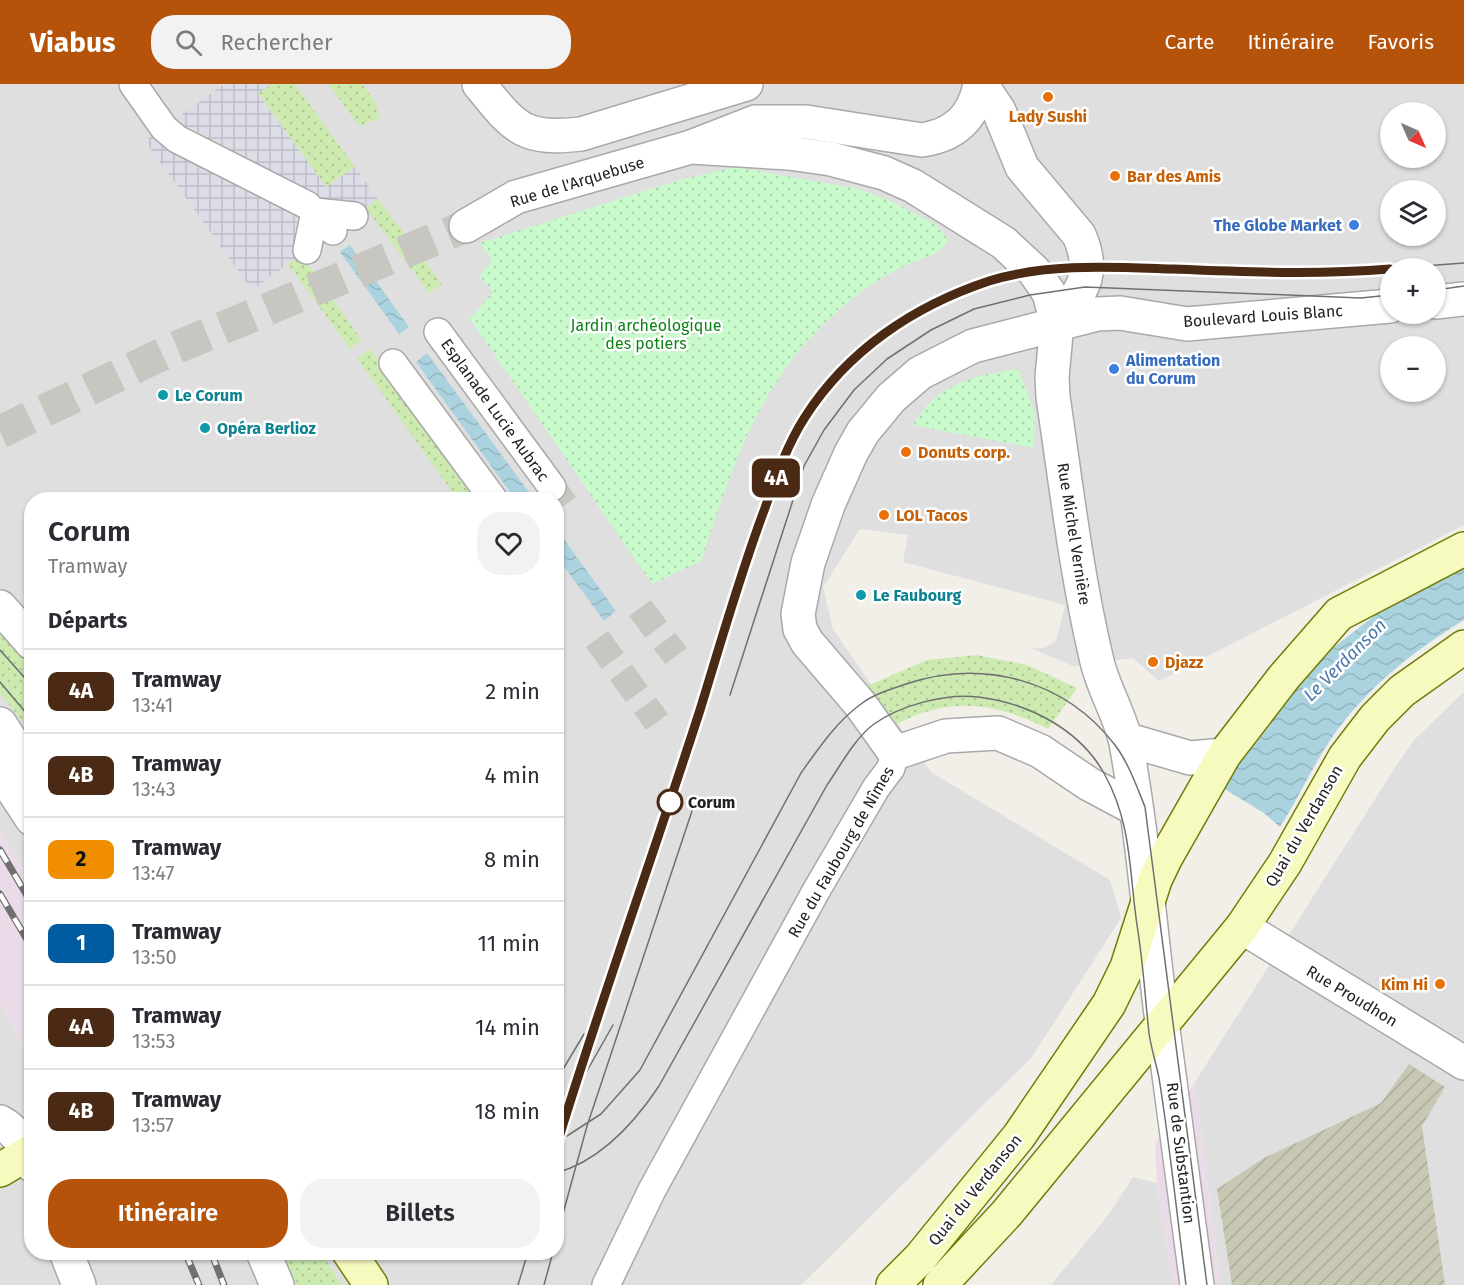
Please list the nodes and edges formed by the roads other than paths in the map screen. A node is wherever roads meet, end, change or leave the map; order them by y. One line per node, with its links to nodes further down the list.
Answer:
1 (133, 84): 7 (street)
2 (479, 84): 3 (street)
3 (746, 84)
4 (980, 84): 5 (street, Rue de l'Arquebuse); 11 (street)
5 (691, 147): 6 (street, Rue de l'Arquebuse); 11 (street, Rue de l'Arquebuse)
6 (466, 225)
7 (307, 250)
8 (1464, 299): 9 (street)
9 (1446, 301)
10 (1380, 307): 11 (street, Boulevard Louis Blanc)
11 (1058, 323): 21 (street, Rue Michel Vernière); 22 (street, Rue du Faubourg de Nîmes)
12 (438, 332): 14 (street, Esplanade Lucie Aubrac)
13 (393, 363): 15 (street)
14 (552, 487)
15 (488, 492)
16 (1464, 549): 23 (main road, Quai du Verdanson)
17 (0, 607): 18 (street)
18 (24, 634)
19 (1464, 647): 29 (main road, Quai du Verdanson)
20 (0, 724): 24 (street)
21 (1125, 739): 23 (street); 27 (street, Rue Michel Vernière)
22 (895, 753): 27 (street); 39 (street, Rue du Faubourg de Nîmes)
23 (1224, 755): 28 (main road, Quai du Verdanson)
24 (24, 761)
25 (0, 770): 26 (street)
26 (24, 807)
27 (1134, 808): 28 (street, Rue Michel Vernière)
28 (1150, 900): 30 (street, Quai du Verdanson); 43 (main road, Quai du Verdanson)
29 (1242, 927): 30 (main road, Quai du Verdanson); 31 (street, Rue Proudhon)
30 (1162, 1022): 44 (main road, Quai du Verdanson); 45 (street, Rue de Substantion)
31 (1464, 1063)
32 (0, 1122): 33 (street)
33 (24, 1147)
34 (24, 1159): 35 (main road)
35 (0, 1170)
36 (69, 1260): 40 (street)
37 (266, 1260): 41 (street)
38 (354, 1260): 42 (main road)
39 (608, 1281)
40 (80, 1285)
41 (277, 1285)
42 (371, 1285)
43 (893, 1285)
44 (940, 1285)
45 (1197, 1285)

